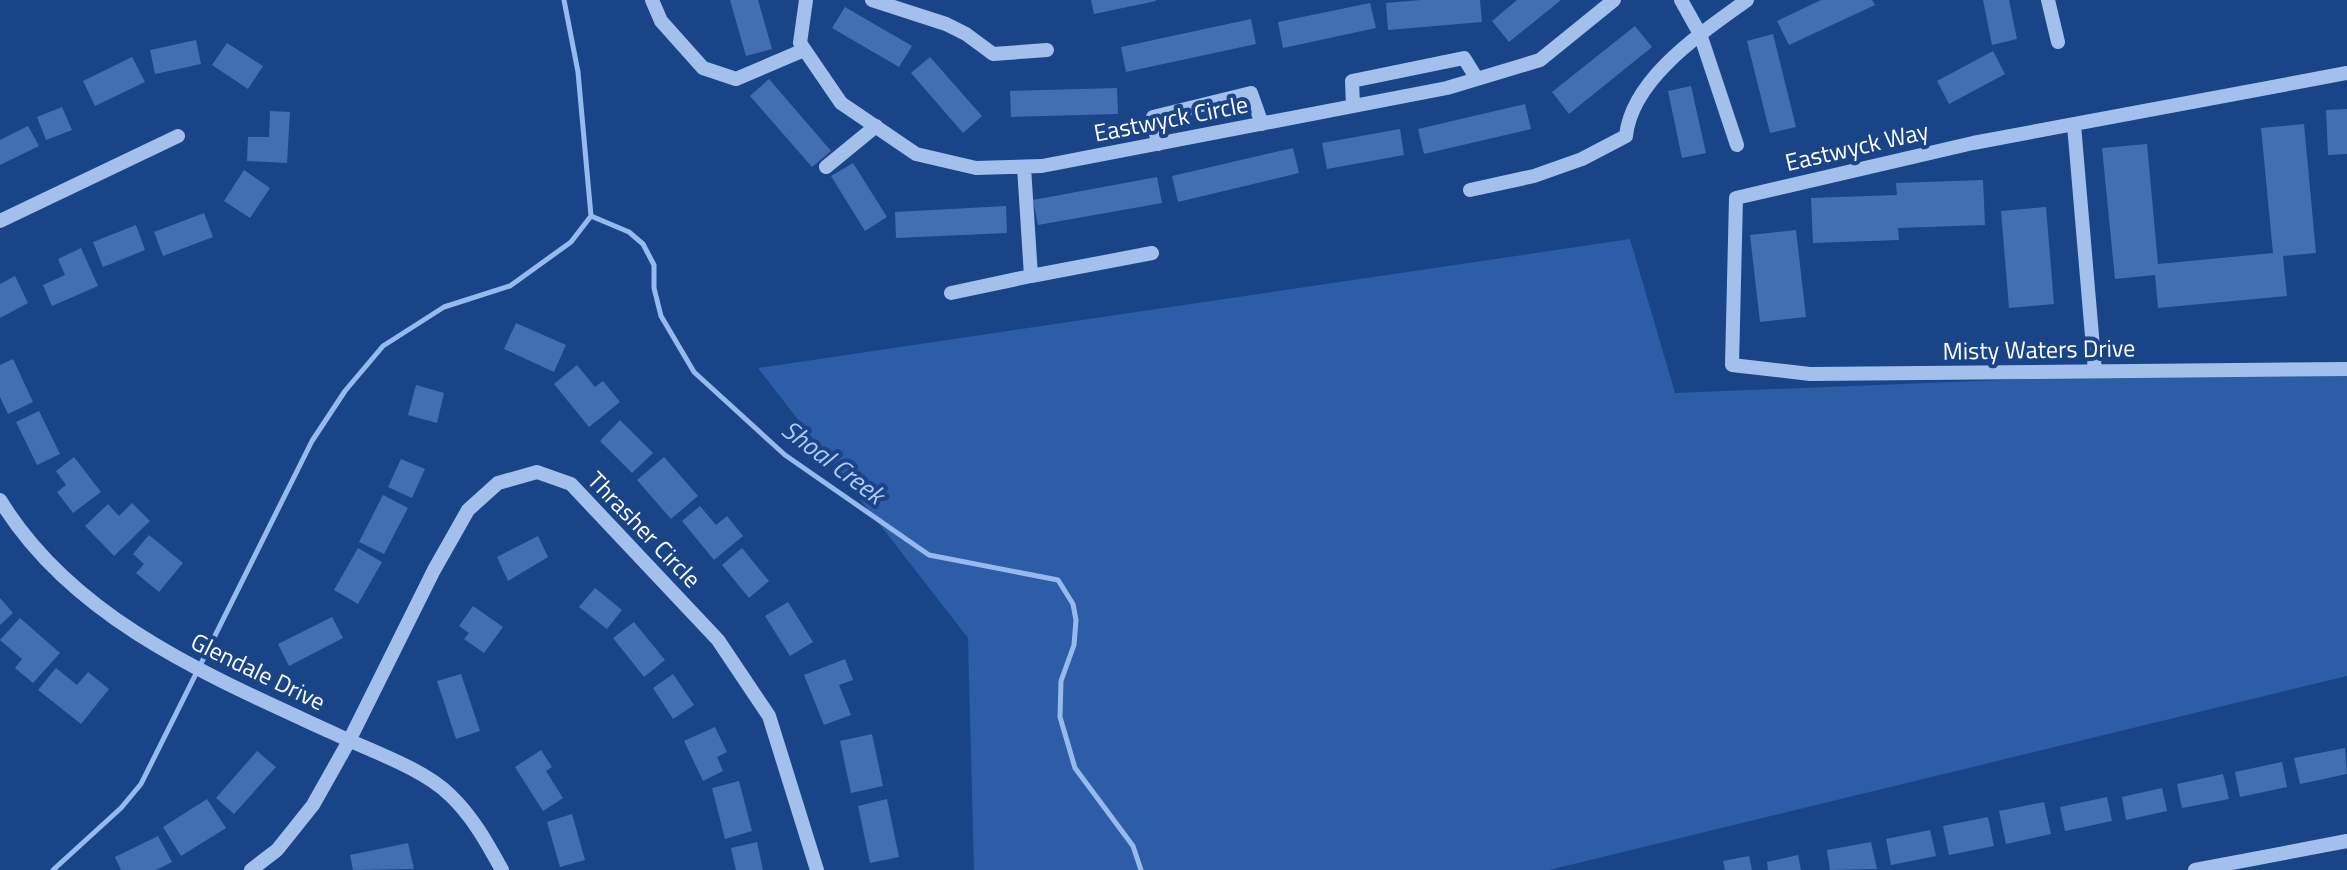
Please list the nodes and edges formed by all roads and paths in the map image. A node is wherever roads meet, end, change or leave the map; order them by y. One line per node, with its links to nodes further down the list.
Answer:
1 (652, 0): 10 (street)
2 (806, 0): 10 (street)
3 (872, 0): 11 (street)
4 (1614, 0): 13 (street, Eastwyck Circle)
5 (1681, 0): 8 (street)
6 (1747, 0): 8 (street)
7 (2048, 0): 9 (street)
8 (1700, 34): 20 (street); 23 (street)
9 (2058, 42)
10 (804, 50): 17 (street, Eastwyck Circle)
11 (1047, 50)
12 (2347, 73): 16 (street, Eastwyck Way)
13 (1477, 79): 14 (street, Eastwyck Circle); 14 (street)
14 (1353, 106): 15 (street, Eastwyck Circle)
15 (1262, 124): 19 (street, Eastwyck Circle); 19 (street)
16 (2074, 125): 28 (street, Eastwyck Way); 30 (street)
17 (876, 126): 21 (street); 22 (street, Eastwyck Circle)
18 (178, 136): 24 (street)
19 (1158, 144): 22 (street, Eastwyck Circle)
20 (1737, 145)
21 (826, 167)
22 (1024, 167): 26 (street)
23 (1470, 190)
24 (0, 221)
25 (1152, 253): 26 (street)
26 (1031, 276): 27 (street)
27 (951, 293)
28 (1732, 365): 30 (street, Misty Waters Drive)
29 (2347, 369): 30 (street, Misty Waters Drive)
30 (2095, 371)
31 (0, 500): 32 (street, Glendale Drive)
32 (349, 741): 34 (street, Thrasher Circle); 35 (street, Glendale Drive); 36 (street, Thrasher Circle)
33 (2347, 841): 37 (street)
34 (251, 870)
35 (502, 870)
36 (817, 870)
37 (2195, 870)

